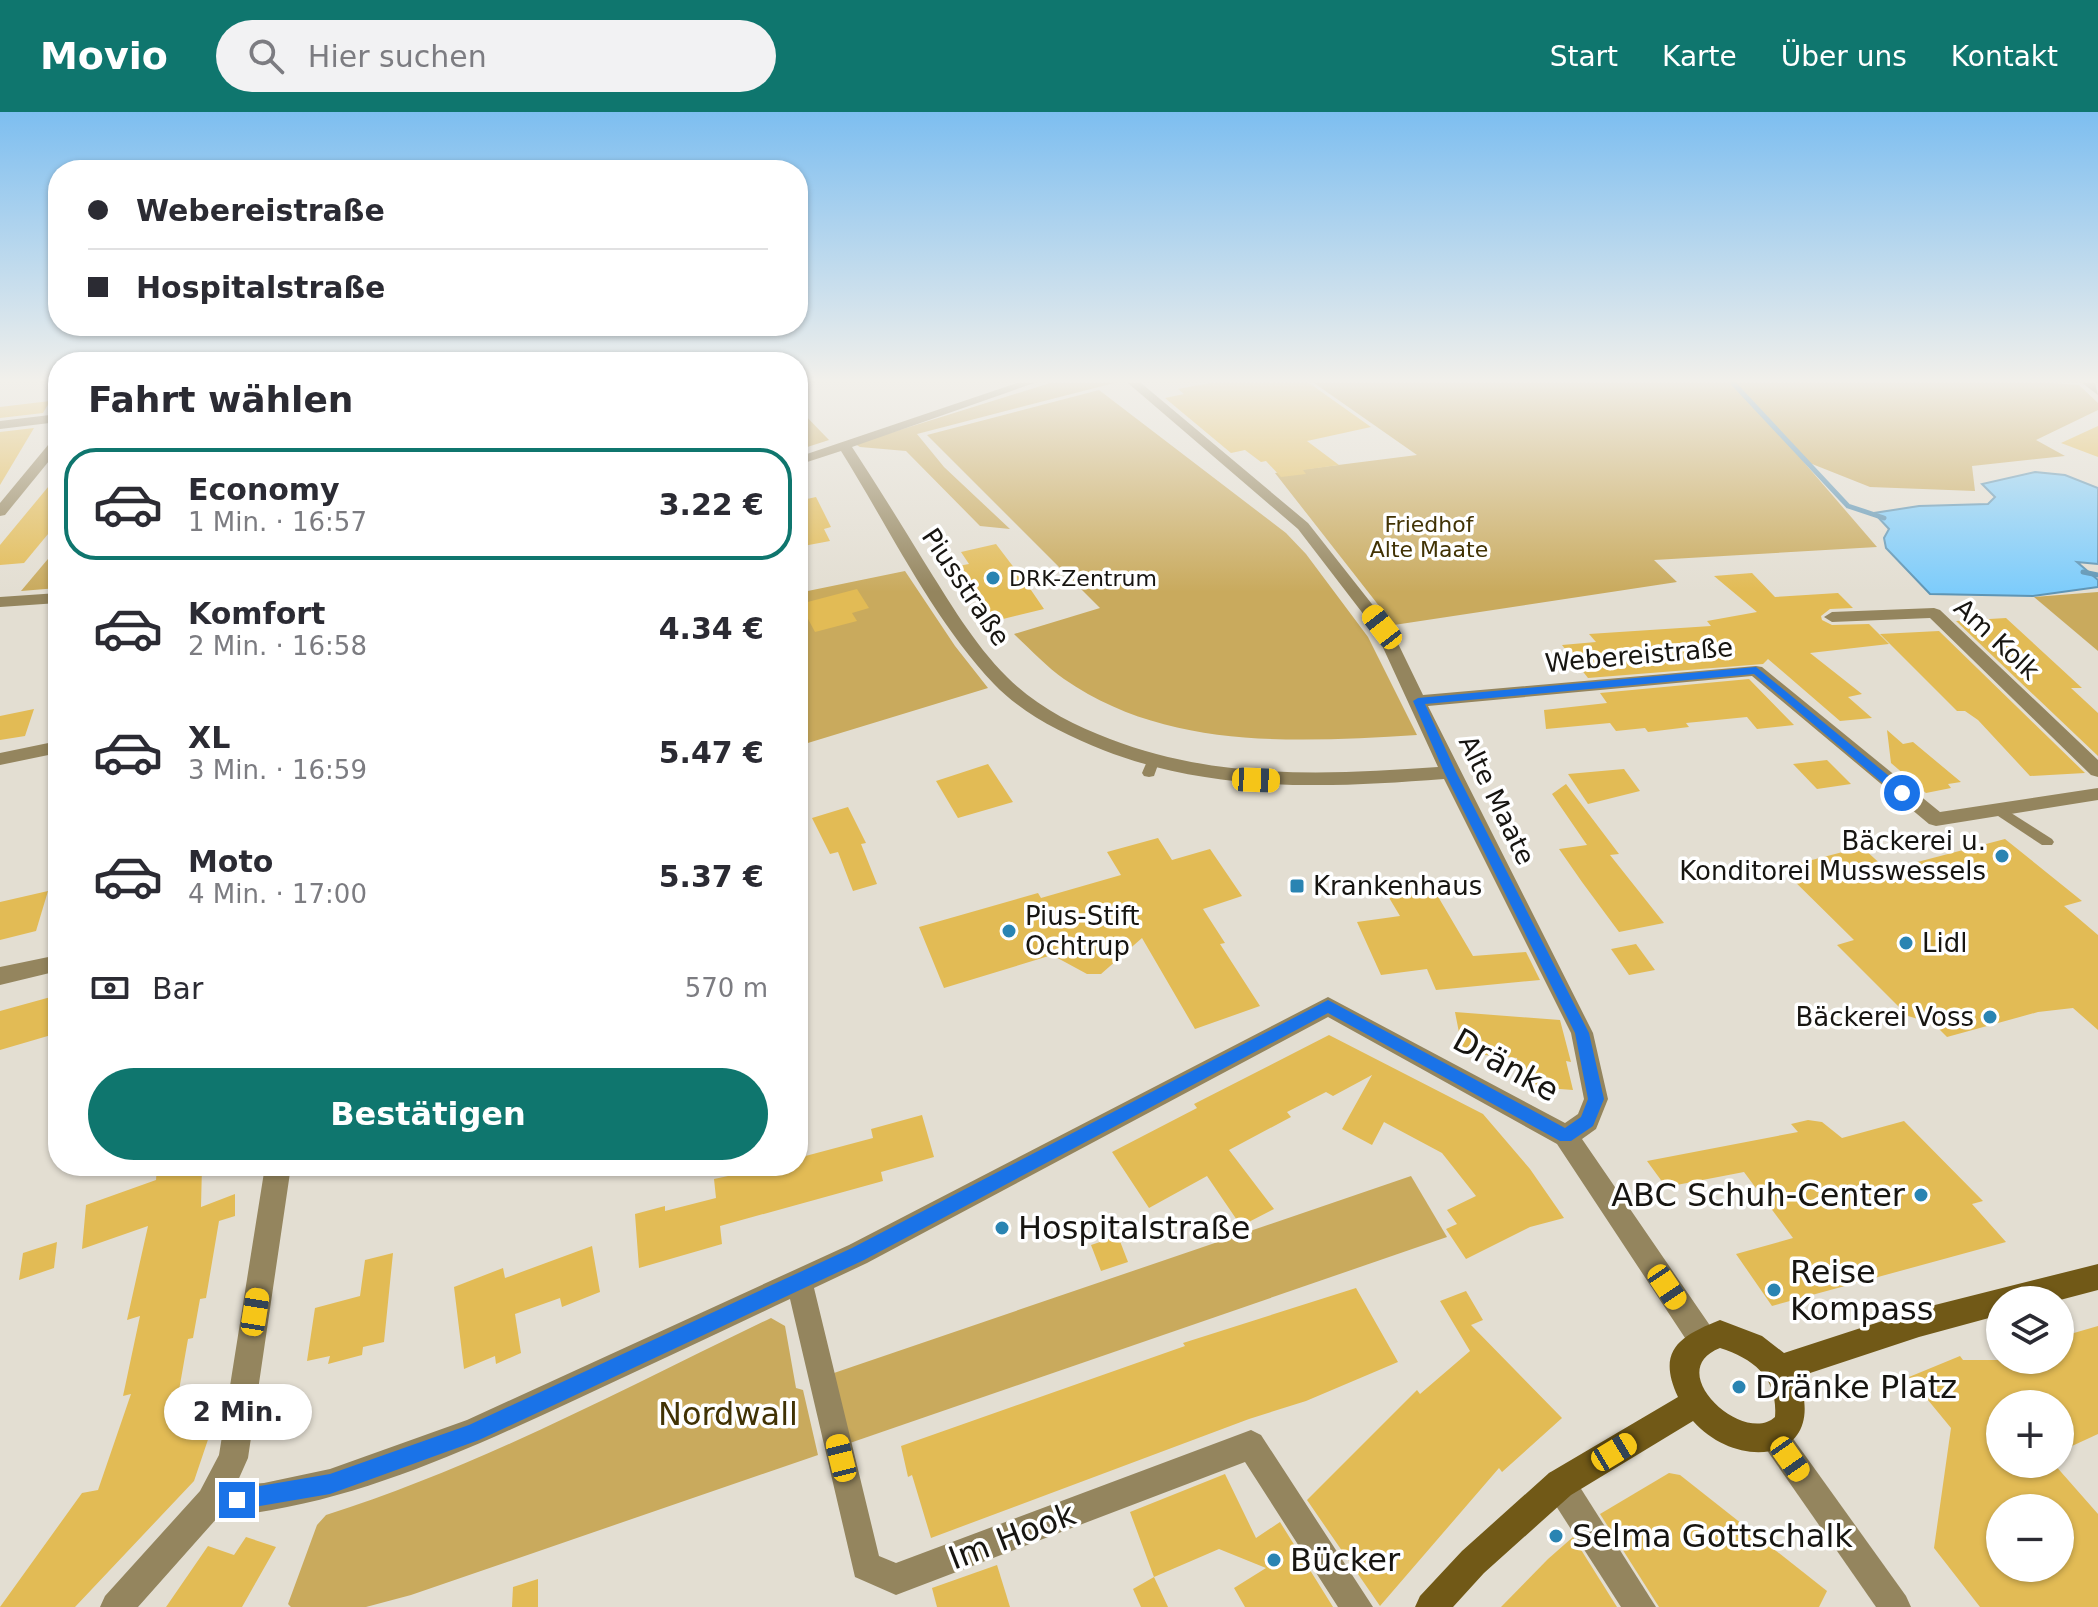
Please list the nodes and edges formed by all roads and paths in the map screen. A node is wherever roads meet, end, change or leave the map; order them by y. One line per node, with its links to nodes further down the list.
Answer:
1 (848, 453): 12 (street, Piusstraße)
2 (1216, 453): 8 (street, Alte Maate)
3 (48, 459): 4 (street)
4 (0, 512)
5 (48, 599): 6 (street)
6 (0, 602)
7 (1832, 617): 11 (street, Am Kolk)
8 (1418, 701): 12 (street, Alte Maate); 14 (street, Webereistraße)
9 (48, 749): 10 (street)
10 (0, 759)
11 (2098, 771)
12 (1450, 772): 18 (street, Alte Maate)
13 (2098, 794): 14 (street, Webereistraße)
14 (1997, 809): 15 (lane)
15 (2047, 842)
16 (48, 965): 17 (street)
17 (0, 976)
18 (1566, 1136): 21 (street, Dränke); 24 (street, Dränke)
19 (276, 1176): 29 (street)
20 (2098, 1277): 22 (street)
21 (799, 1281): 29 (street); 31 (street, Im Hook)
22 (2063, 1286)
23 (1986, 1306): 25 (street)
24 (1701, 1337): 25 (street); 26 (street)
25 (1779, 1369): 27 (street)
26 (1695, 1403): 27 (street); 28 (street)
27 (1774, 1436): 34 (street)
28 (1560, 1484): 32 (street); 33 (street)
29 (211, 1502): 30 (street)
30 (116, 1607)
31 (1357, 1607)
32 (1431, 1607)
33 (1640, 1607)
34 (1895, 1607)

